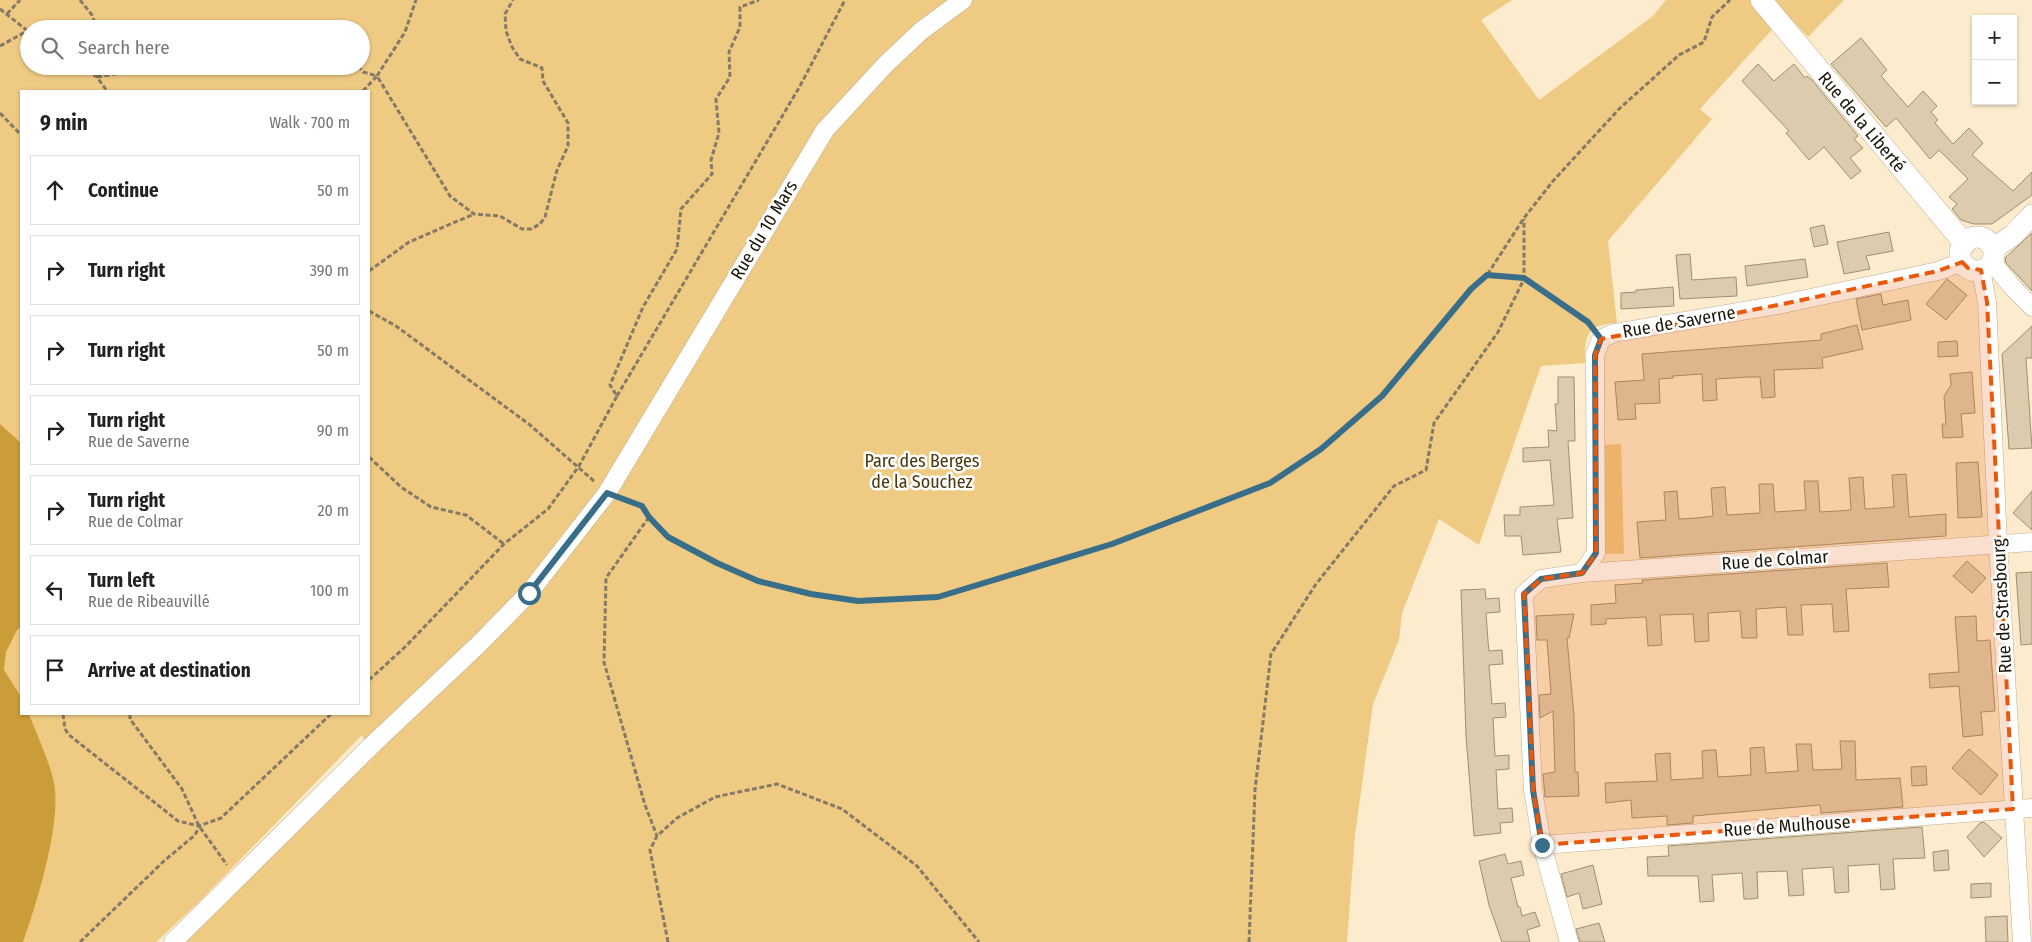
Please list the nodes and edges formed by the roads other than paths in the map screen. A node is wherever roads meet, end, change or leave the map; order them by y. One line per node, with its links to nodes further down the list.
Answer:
1 (963, 0): 14 (street, Rue du 10 Mars)
2 (1761, 0): 4 (street, Rue de la Liberté)
3 (2032, 215): 5 (street)
4 (1963, 253): 5 (street); 5 (street); 10 (street, Rue de Saverne)
5 (1988, 267): 6 (street); 6 (street); 9 (street, Rue de Strasbourg)
6 (2014, 289): 7 (street)
7 (2032, 307)
8 (2032, 542): 9 (street, Rue de Colmar)
9 (1998, 544): 10 (street, Rue de Colmar); 12 (street, Rue de Strasbourg)
10 (1582, 573): 13 (street, Rue de Colmar)
11 (2032, 808): 12 (street, Rue de Mulhouse)
12 (2013, 809): 13 (street, Rue de Mulhouse); 16 (street, Rue de Strasbourg)
13 (1542, 845): 15 (street)
14 (173, 942)
15 (1569, 942)
16 (2022, 942)

